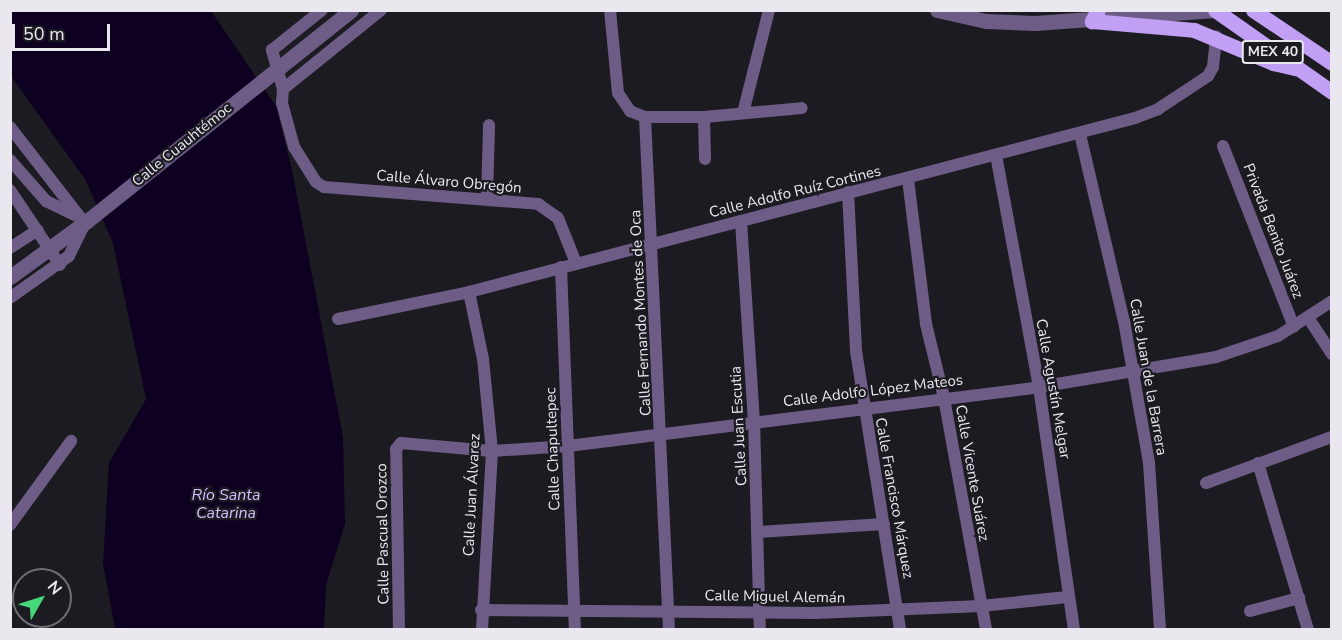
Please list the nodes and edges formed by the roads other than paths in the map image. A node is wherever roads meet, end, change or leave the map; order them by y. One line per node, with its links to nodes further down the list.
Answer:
1 (322, 10): 14 (street)
2 (351, 10): 31 (street, Calle Cuauhtémoc, bridge)
3 (381, 10): 14 (street)
4 (610, 10): 18 (street)
5 (770, 10): 17 (street)
6 (937, 10): 10 (street)
7 (1117, 10): 10 (street)
8 (1253, 10): 12 (main road, MEX 40)
9 (1215, 11): 10 (street); 13 (main road, MEX 40)
10 (1095, 16): 11 (main road)
11 (1216, 36): 13 (main road); 22 (street, Calle Adolfo Ruíz Cortines)
12 (1332, 63)
13 (1295, 68): 15 (main road, MEX 40)
14 (283, 89): 30 (street, Calle Álvaro Obregón)
15 (1332, 92)
16 (802, 108): 17 (street)
17 (743, 113): 19 (street)
18 (645, 117): 19 (street); 34 (street, Calle Fernando Montes de Oca)
19 (704, 117): 25 (street)
20 (489, 125): 30 (street)
21 (10, 127): 37 (street)
22 (1080, 134): 24 (street, Calle Adolfo Ruíz Cortines); 47 (street, Calle Juan de la Barrera)
23 (1223, 146): 45 (street, Privada Benito Juárez)
24 (996, 155): 27 (street, Calle Adolfo Ruíz Cortines); 48 (street, Calle Agustín Melgar)
25 (705, 159)
26 (10, 160): 31 (street, bridge)
27 (908, 179): 29 (street, Calle Adolfo Ruíz Cortines); 49 (street, Calle Vicente Suárez)
28 (10, 190): 33 (street)
29 (848, 192): 32 (street, Calle Adolfo Ruíz Cortines); 50 (street, Calle Francisco Márquez)
30 (487, 198): 36 (street, Calle Álvaro Obregón)
31 (87, 221): 39 (street, Calle Cuauhtémoc, bridge)
32 (741, 221): 34 (street, Calle Adolfo Ruíz Cortines); 51 (street, Calle Juan Escutia)
33 (38, 230): 35 (street); 37 (street)
34 (654, 244): 36 (street, Calle Adolfo Ruíz Cortines); 52 (street, Calle Fernando Montes de Oca)
35 (10, 248)
36 (576, 263): 38 (street, Calle Adolfo Ruíz Cortines)
37 (60, 265): 41 (street)
38 (561, 267): 40 (street, Calle Adolfo Ruíz Cortines); 56 (street, Calle Chapultepec)
39 (10, 277)
40 (469, 292): 43 (street, Calle Adolfo Ruíz Cortines); 57 (street, Calle Juan Álvarez)
41 (10, 298)
42 (1332, 301): 44 (street, Calle Adolfo López Mateos)
43 (338, 319)
44 (1309, 319): 45 (street, Calle Adolfo López Mateos); 46 (street)
45 (1294, 327): 47 (street, Calle Adolfo López Mateos)
46 (1332, 354)
47 (1132, 372): 48 (street, Calle Adolfo López Mateos); 80 (street, Calle Juan de la Barrera)
48 (1039, 387): 49 (street, Calle Adolfo López Mateos); 63 (street, Calle Agustín Melgar)
49 (944, 398): 50 (street, Calle Adolfo López Mateos); 65 (street, Calle Vicente Suárez)
50 (863, 406): 51 (street, Calle Adolfo López Mateos); 60 (street, Calle Francisco Márquez)
51 (754, 421): 52 (street, Calle Adolfo López Mateos); 62 (street, Calle Juan Escutia)
52 (662, 435): 56 (street, Calle Adolfo López Mateos); 67 (street, Calle Fernando Montes de Oca)
53 (1332, 437): 58 (street)
54 (71, 441): 61 (street)
55 (404, 442): 57 (street, Calle Adolfo López Mateos); 72 (street, Calle Pascual Orozco)
56 (567, 446): 57 (street, Calle Adolfo López Mateos); 70 (street, Calle Chapultepec)
57 (492, 451): 66 (street, Calle Juan Álvarez)
58 (1258, 463): 59 (street); 64 (street)
59 (1206, 483)
60 (884, 524): 62 (street); 68 (street, Calle Francisco Márquez)
61 (10, 525)
62 (759, 532): 71 (street, Calle Juan Escutia)
63 (1068, 597): 65 (street, Calle Miguel Alemán); 79 (street, Calle Agustín Melgar)
64 (1299, 598): 69 (street); 81 (street)
65 (981, 606): 68 (street, Calle Miguel Alemán); 78 (street, Calle Vicente Suárez)
66 (481, 610): 70 (street, Calle Miguel Alemán); 73 (street, Calle Juan Álvarez)
67 (671, 610): 70 (street, Calle Miguel Alemán); 71 (street, Calle Miguel Alemán); 75 (street, Calle Fernando Montes de Oca)
68 (897, 611): 71 (street, Calle Miguel Alemán); 77 (street, Calle Francisco Márquez)
69 (1250, 611)
70 (575, 612): 74 (street, Calle Chapultepec)
71 (760, 613): 76 (street, Calle Juan Escutia)
72 (399, 630)
73 (482, 630)
74 (575, 630)
75 (669, 630)
76 (759, 630)
77 (900, 630)
78 (986, 630)
79 (1074, 630)
80 (1160, 630)
81 (1308, 630)

